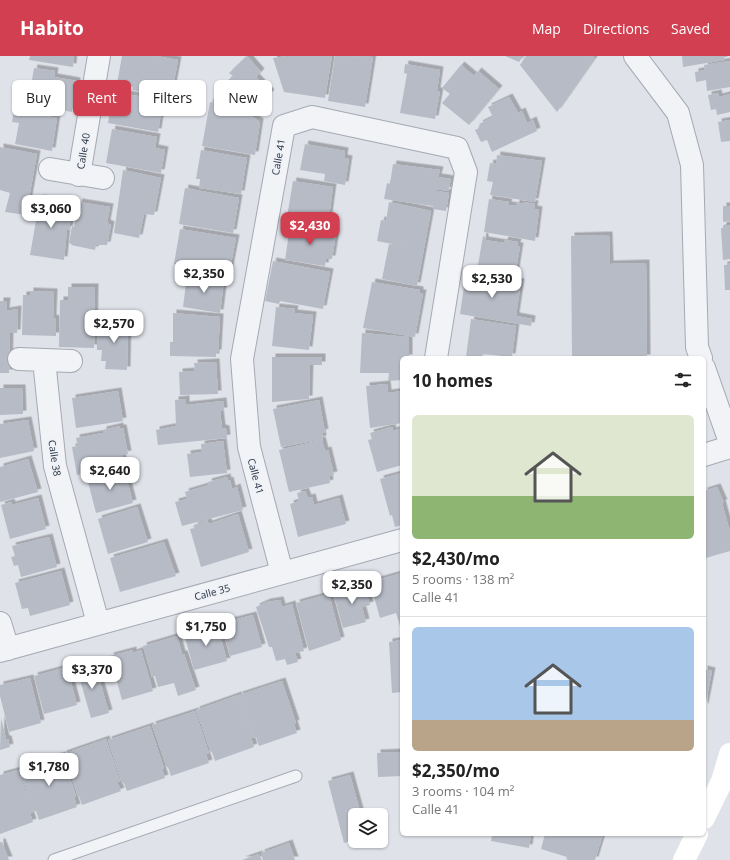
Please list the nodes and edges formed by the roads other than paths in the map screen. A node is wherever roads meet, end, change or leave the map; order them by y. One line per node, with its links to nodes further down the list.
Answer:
1 (99, 56): 4 (street, Calle 40)
2 (635, 56): 7 (street)
3 (50, 170): 4 (street)
4 (79, 174): 5 (street)
5 (103, 178)
6 (436, 356): 16 (street, Calle 41)
7 (700, 356)
8 (19, 359): 9 (street)
9 (44, 360): 10 (street); 18 (street, Calle 38)
10 (71, 361)
11 (706, 374): 12 (street)
12 (730, 442)
13 (730, 447): 14 (street)
14 (706, 454)
15 (400, 541): 16 (street, Calle 35)
16 (282, 573): 18 (street, Calle 35)
17 (0, 623): 19 (street)
18 (98, 623): 19 (street, Calle 35)
19 (4, 650)
20 (730, 754): 22 (street)
21 (296, 776): 24 (lane)
22 (706, 814)
23 (696, 836): 25 (street)
24 (54, 860)
25 (684, 860)

